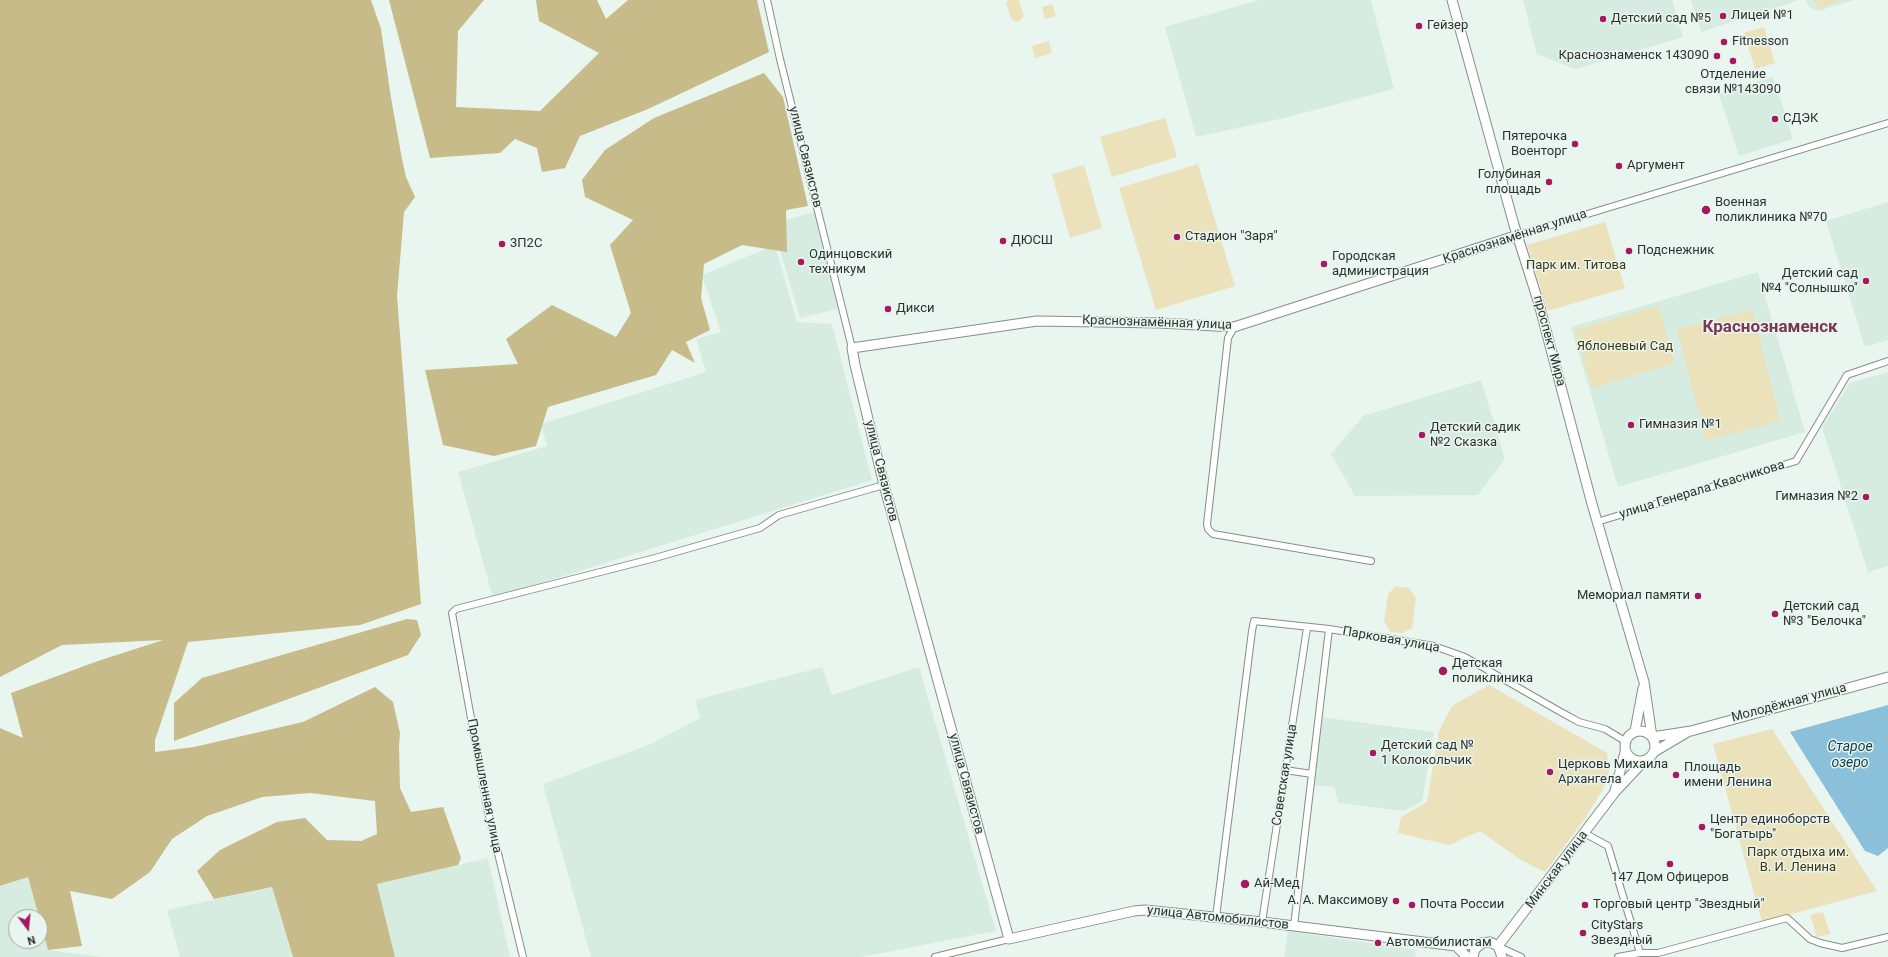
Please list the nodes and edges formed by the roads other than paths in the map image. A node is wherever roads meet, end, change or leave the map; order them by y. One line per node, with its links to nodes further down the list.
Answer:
1 (767, 0): 6 (street, улица Связистов)
2 (1452, 0): 4 (street, проспект Мира)
3 (1888, 123): 4 (street, Краснознамённая улица)
4 (1518, 235): 5 (street, Краснознамённая улица); 9 (street, проспект Мира)
5 (1234, 327): 6 (street, Краснознамённая улица); 10 (street)
6 (852, 348): 8 (street, улица Связистов)
7 (1888, 361): 9 (street, улица Генерала Квасникова)
8 (884, 485): 30 (street, улица Связистов); 35 (street, Промышленная улица)
9 (1597, 522): 14 (street, проспект Мира)
10 (1371, 561)
11 (1307, 628): 12 (street, Парковая улица); 22 (street, Советская улица); 26 (street, Парковая улица)
12 (1328, 630): 18 (street, Парковая улица); 23 (street)
13 (1888, 677): 16 (street, Молодёжная улица)
14 (1644, 682): 15 (street, проспект Мира); 17 (street, проспект Мира)
15 (1635, 731): 17 (street); 18 (street)
16 (1691, 731): 17 (street, Молодёжная улица); 20 (street, Молодёжная улица)
17 (1652, 737): 20 (street)
18 (1625, 741): 19 (street)
19 (1626, 752): 21 (street); 24 (street, Минская улица)
20 (1654, 752): 21 (street)
21 (1644, 761): 24 (street, Минская улица)
22 (1286, 770): 23 (street); 27 (street, Советская улица)
23 (1312, 774): 28 (street)
24 (1614, 792): 25 (street, Минская улица)
25 (1584, 833): 33 (street, Минская улица); 34 (street)
26 (1216, 917): 27 (street, улица Автомобилистов); 30 (street, улица Автомобилистов)
27 (1262, 922): 28 (street, улица Автомобилистов)
28 (1294, 926): 32 (street, улица Автомобилистов)
29 (1888, 936): 34 (street)
30 (1009, 939): 36 (street, улица Автомобилистов)
31 (1481, 944): 32 (street, улица Автомобилистов); 33 (street, улица Автомобилистов); 38 (street)
32 (1456, 946): 37 (street)
33 (1498, 946): 39 (street); 40 (street)
34 (1640, 953): 41 (street)
35 (523, 957)
36 (935, 957)
37 (1467, 957)
38 (1474, 957)
39 (1502, 957)
40 (1521, 957)
41 (1618, 957)

